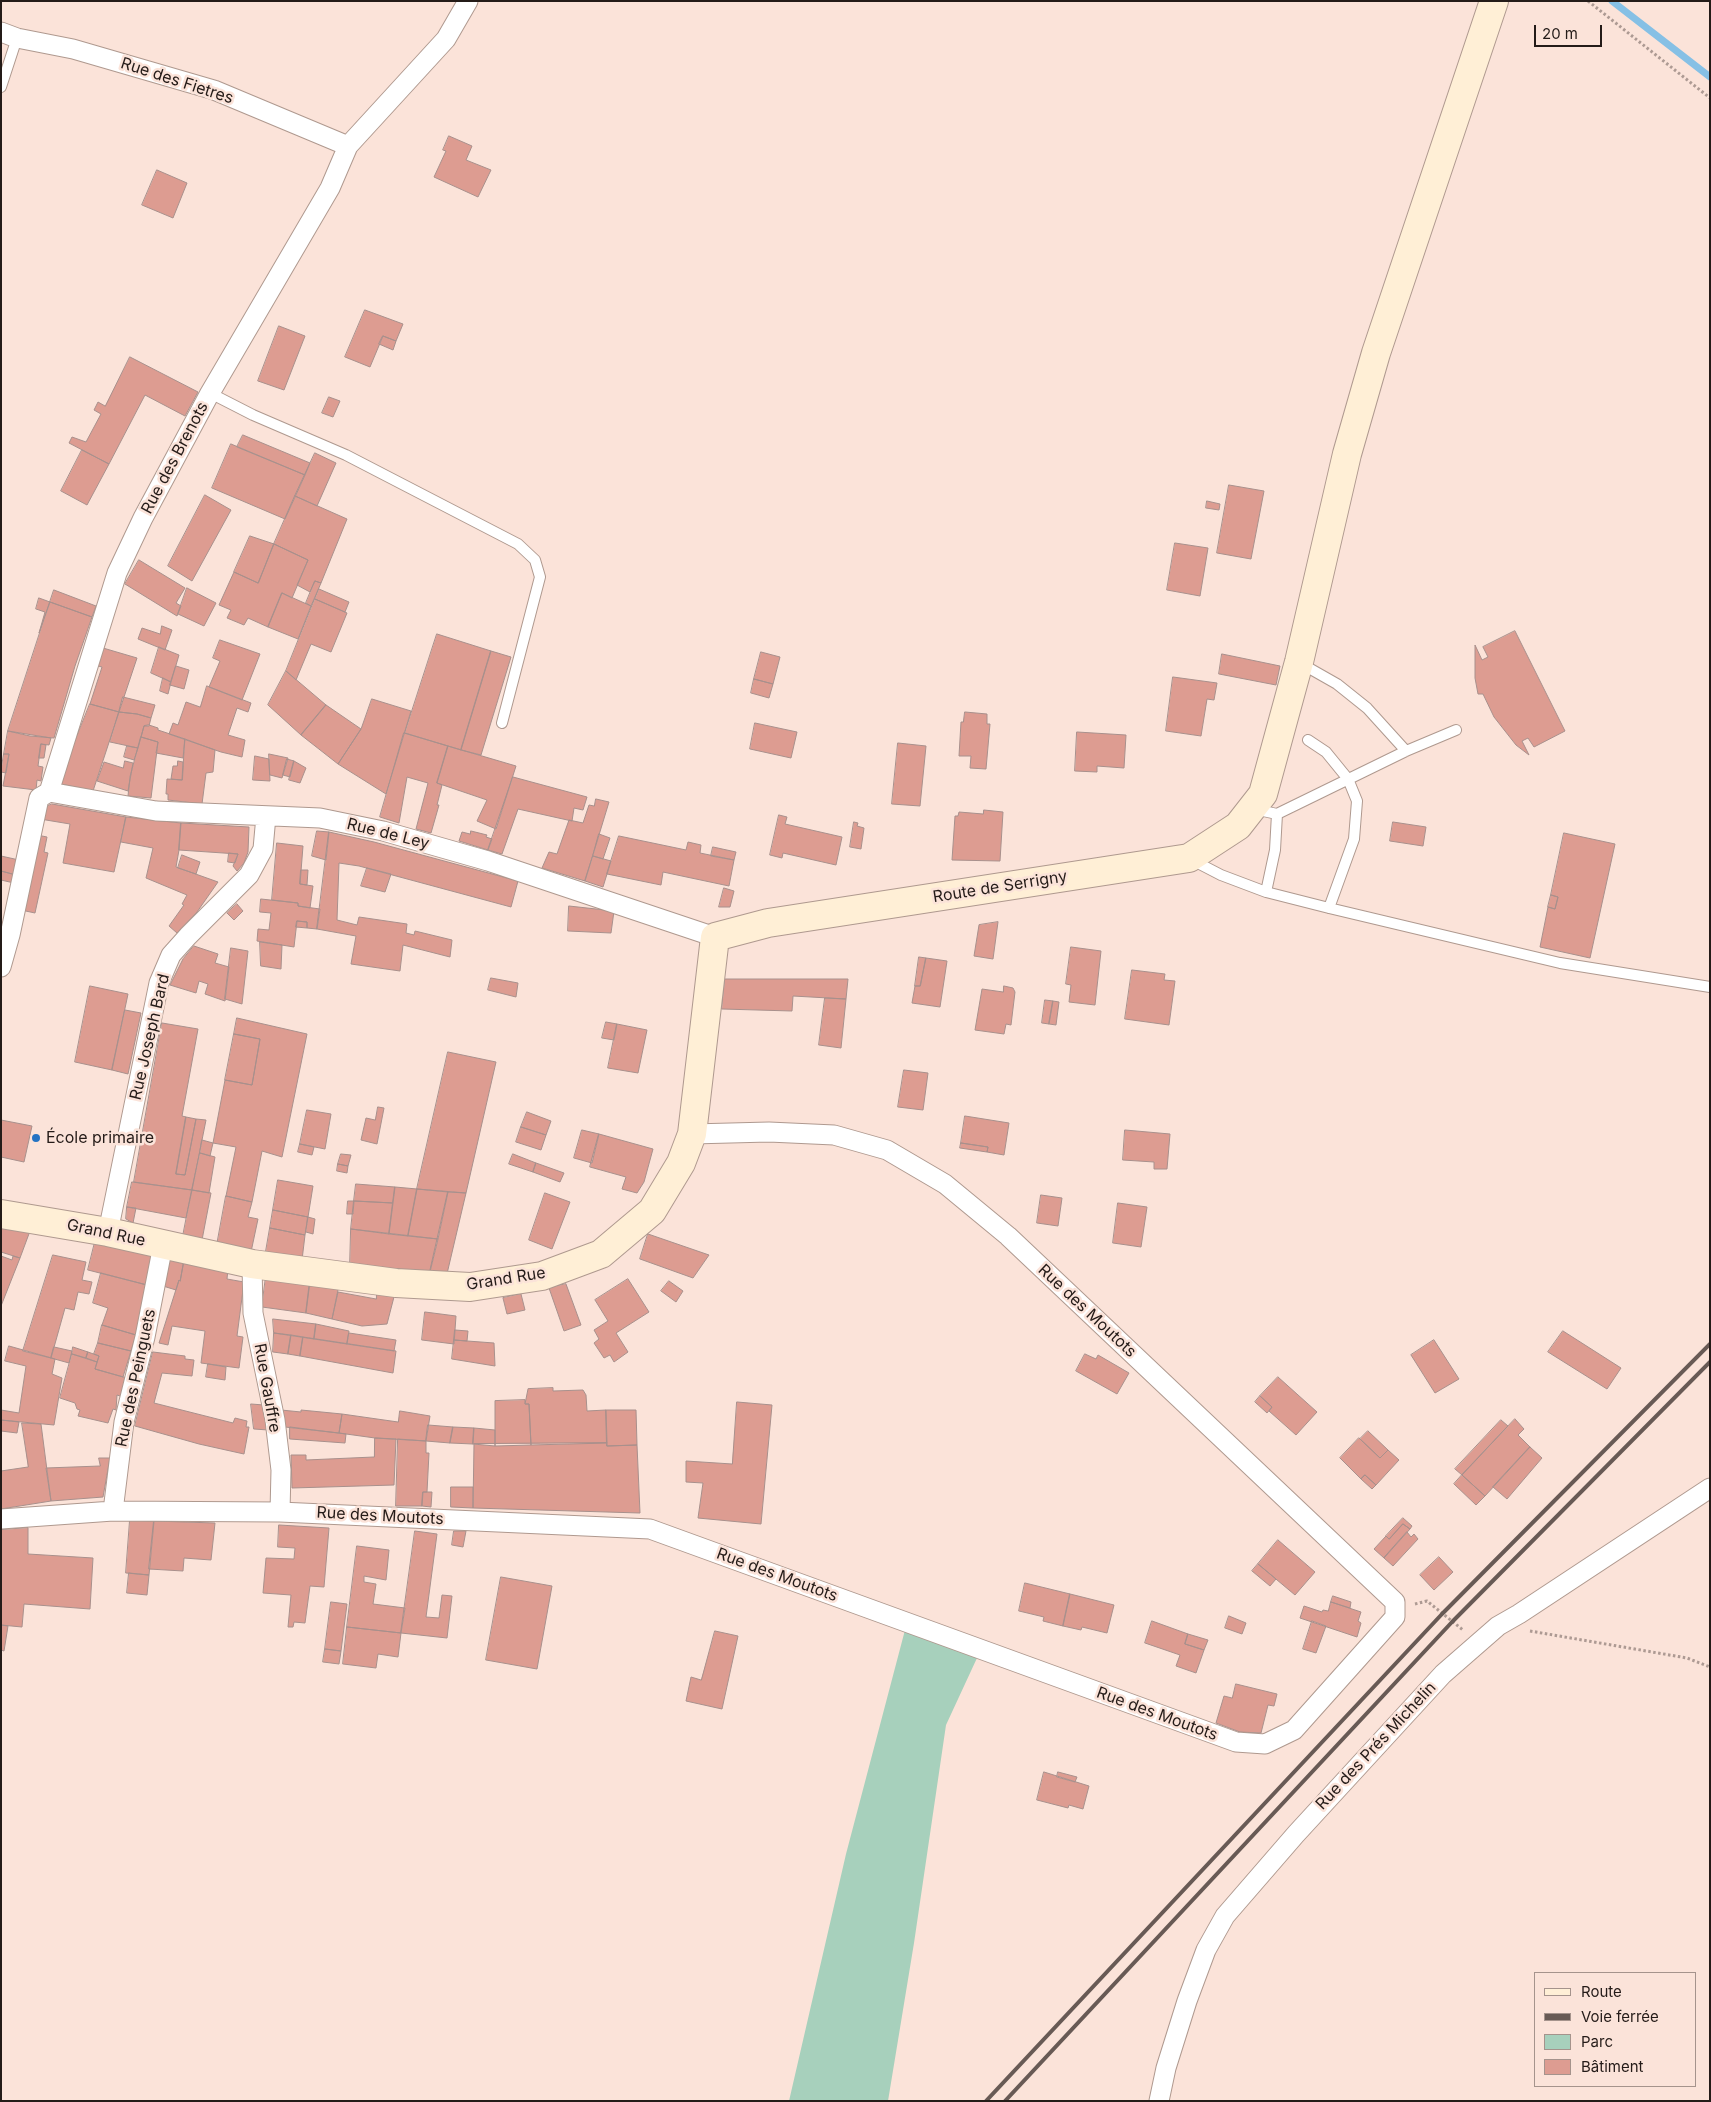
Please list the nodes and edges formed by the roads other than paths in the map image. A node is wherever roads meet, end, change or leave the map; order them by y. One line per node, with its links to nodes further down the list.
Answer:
1 (468, 1): 5 (street, Rue des Brenots)
2 (1494, 1): 7 (street)
3 (9, 35): 4 (lane); 5 (street, Rue des Fietres)
4 (1, 88)
5 (348, 146): 6 (street, Rue des Brenots)
6 (210, 393): 8 (lane); 13 (street, Rue des Brenots)
7 (1299, 662): 11 (lane); 14 (street)
8 (502, 723)
9 (1456, 730): 11 (lane)
10 (1308, 740): 12 (lane)
11 (1406, 751): 12 (lane)
12 (1348, 779): 14 (lane); 18 (lane)
13 (49, 792): 15 (street, Rue de Ley); 20 (street, Rue des Brenots)
14 (1264, 805): 16 (street, Route de Serrigny); 17 (lane)
15 (266, 816): 19 (street, Rue de Ley); 24 (street, Rue Joseph Bard)
16 (1189, 858): 17 (lane); 19 (street, Route de Serrigny)
17 (1266, 892): 18 (lane)
18 (1329, 908): 21 (lane)
19 (715, 937): 22 (street, Grand Rue)
20 (1, 968)
21 (1710, 987)
22 (692, 1134): 26 (street, Grand Rue); 29 (street, Rue des Moutots)
23 (1, 1214): 24 (street, Grand Rue)
24 (108, 1232): 25 (street, Grand Rue)
25 (163, 1246): 26 (street, Grand Rue); 28 (street, Rue des Peinguets)
26 (252, 1264): 29 (street, Rue Gauffre)
27 (1710, 1488): 31 (street, Rue des Prés Michelin)
28 (113, 1511): 29 (street, Rue des Moutots); 30 (street, Rue des Moutots)
29 (280, 1512)
30 (1, 1519)
31 (1159, 2101)

